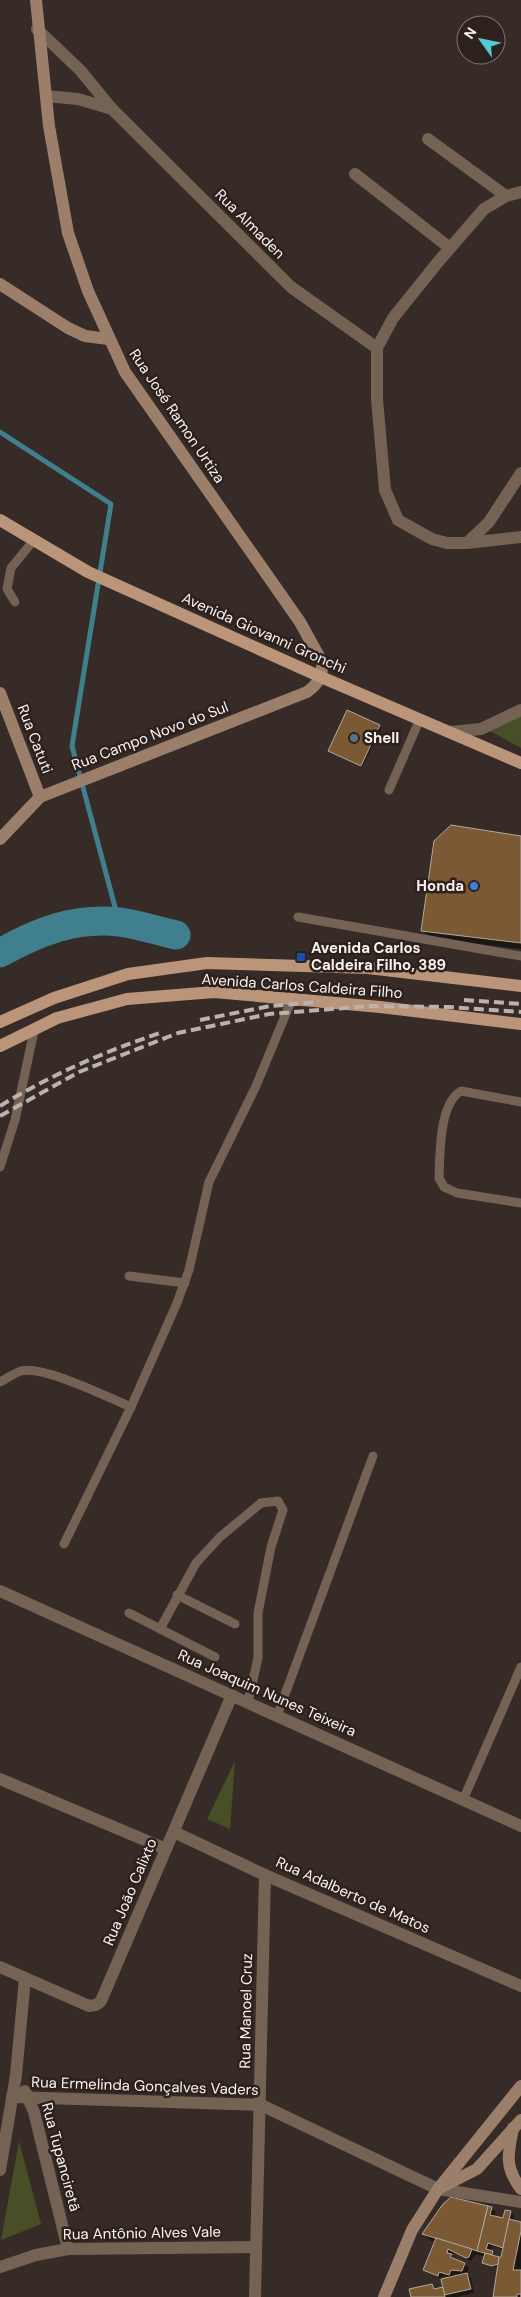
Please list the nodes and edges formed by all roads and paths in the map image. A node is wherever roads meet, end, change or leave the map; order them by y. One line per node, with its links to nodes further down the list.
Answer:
1 (36, 0): 2 (street, Rua José Ramon Urtiza)
2 (37, 29): 3 (street, Rua José Ramon Urtiza); 4 (street, Rua Almaden)
3 (46, 96): 4 (street, Rua Almaden); 11 (street, Rua José Ramon Urtiza)
4 (112, 109): 12 (street, Rua Almaden)
5 (428, 139): 8 (street)
6 (354, 174): 9 (street)
7 (521, 192): 8 (street)
8 (506, 196): 9 (street)
9 (450, 248): 12 (street)
10 (0, 284): 11 (street)
11 (108, 339): 19 (street, Rua José Ramon Urtiza)
12 (377, 348): 17 (street)
13 (521, 473): 17 (street)
14 (0, 520): 16 (main road, Avenida Giovanni Gronchi)
15 (521, 536): 17 (street)
16 (34, 540): 18 (lane); 19 (main road, Avenida Giovanni Gronchi)
17 (467, 543)
18 (15, 602)
19 (321, 677): 22 (main road, Avenida Giovanni Gronchi); 26 (street, Rua Campo Novo do Sul)
20 (0, 693): 26 (street, Rua Catuti)
21 (521, 710): 23 (street)
22 (420, 719): 23 (main road, Avenida Giovanni Gronchi); 25 (lane)
23 (450, 732): 24 (main road, Avenida Giovanni Gronchi)
24 (521, 764)
25 (389, 790)
26 (40, 797): 27 (street, Rua Campo Novo do Sul)
27 (0, 839)
28 (298, 917): 29 (lane)
29 (521, 956)
30 (521, 986): 32 (main road, Avenida Carlos Caldeira Filho)
31 (292, 998): 33 (main road, Avenida Carlos Caldeira Filho); 34 (main road, Avenida Carlos Caldeira Filho); 40 (lane)
32 (0, 1022)
33 (521, 1024)
34 (34, 1031): 35 (main road, Avenida Carlos Caldeira Filho); 37 (lane)
35 (0, 1046)
36 (521, 1102): 38 (lane)
37 (0, 1167)
38 (521, 1203)
39 (129, 1276): 40 (lane)
40 (185, 1283): 42 (lane)
41 (0, 1382): 42 (lane)
42 (131, 1407): 44 (lane)
43 (373, 1456): 54 (lane)
44 (64, 1544)
45 (0, 1591): 52 (street, Rua Joaquim Nunes Teixeira)
46 (177, 1595): 48 (lane); 49 (lane); 53 (lane)
47 (129, 1613): 49 (lane)
48 (235, 1624)
49 (160, 1629): 50 (lane)
50 (215, 1657)
51 (521, 1667): 56 (lane)
52 (232, 1695): 53 (street, Rua Joaquim Nunes Teixeira); 58 (street, Rua João Calixto)
53 (248, 1702): 54 (street, Rua Joaquim Nunes Teixeira)
54 (277, 1716): 56 (street, Rua Joaquim Nunes Teixeira)
55 (0, 1778): 59 (street)
56 (463, 1800): 57 (street, Rua Joaquim Nunes Teixeira)
57 (521, 1826)
58 (174, 1832): 59 (street, Rua João Calixto); 60 (street, Rua Adalberto de Matos)
59 (166, 1849): 62 (street, Rua João Calixto)
60 (265, 1875): 63 (street, Rua Adalberto de Matos); 68 (street, Rua Manoel Cruz)
61 (0, 1967): 62 (street, Rua João Calixto)
62 (25, 1978): 64 (street)
63 (521, 1986)
64 (16, 2075): 66 (street, Rua Tupanciretã); 67 (street)
65 (521, 2086): 70 (street)
66 (28, 2096): 67 (street, Rua Ermelinda Gonçalves Vaders); 68 (street, Rua Ermelinda Gonçalves Vaders); 77 (street, Rua Tupanciretã)
67 (12, 2097): 72 (street)
68 (260, 2105): 73 (street, Rua Ermelinda Gonçalves Vaders); 76 (street, Rua Manoel Cruz)
69 (517, 2124): 71 (street); 74 (street)
70 (468, 2150): 71 (street); 73 (street)
71 (477, 2169): 73 (street)
72 (0, 2170)
73 (438, 2189): 75 (street, Rua Ermelinda Gonçalves Vaders); 80 (street)
74 (521, 2189)
75 (521, 2202)
76 (256, 2247): 77 (street, Rua Antônio Alves Vale); 79 (street, Rua Manoel Cruz)
77 (68, 2249): 78 (street, Rua Antônio Alves Vale)
78 (0, 2267)
79 (255, 2297)
80 (384, 2297)

